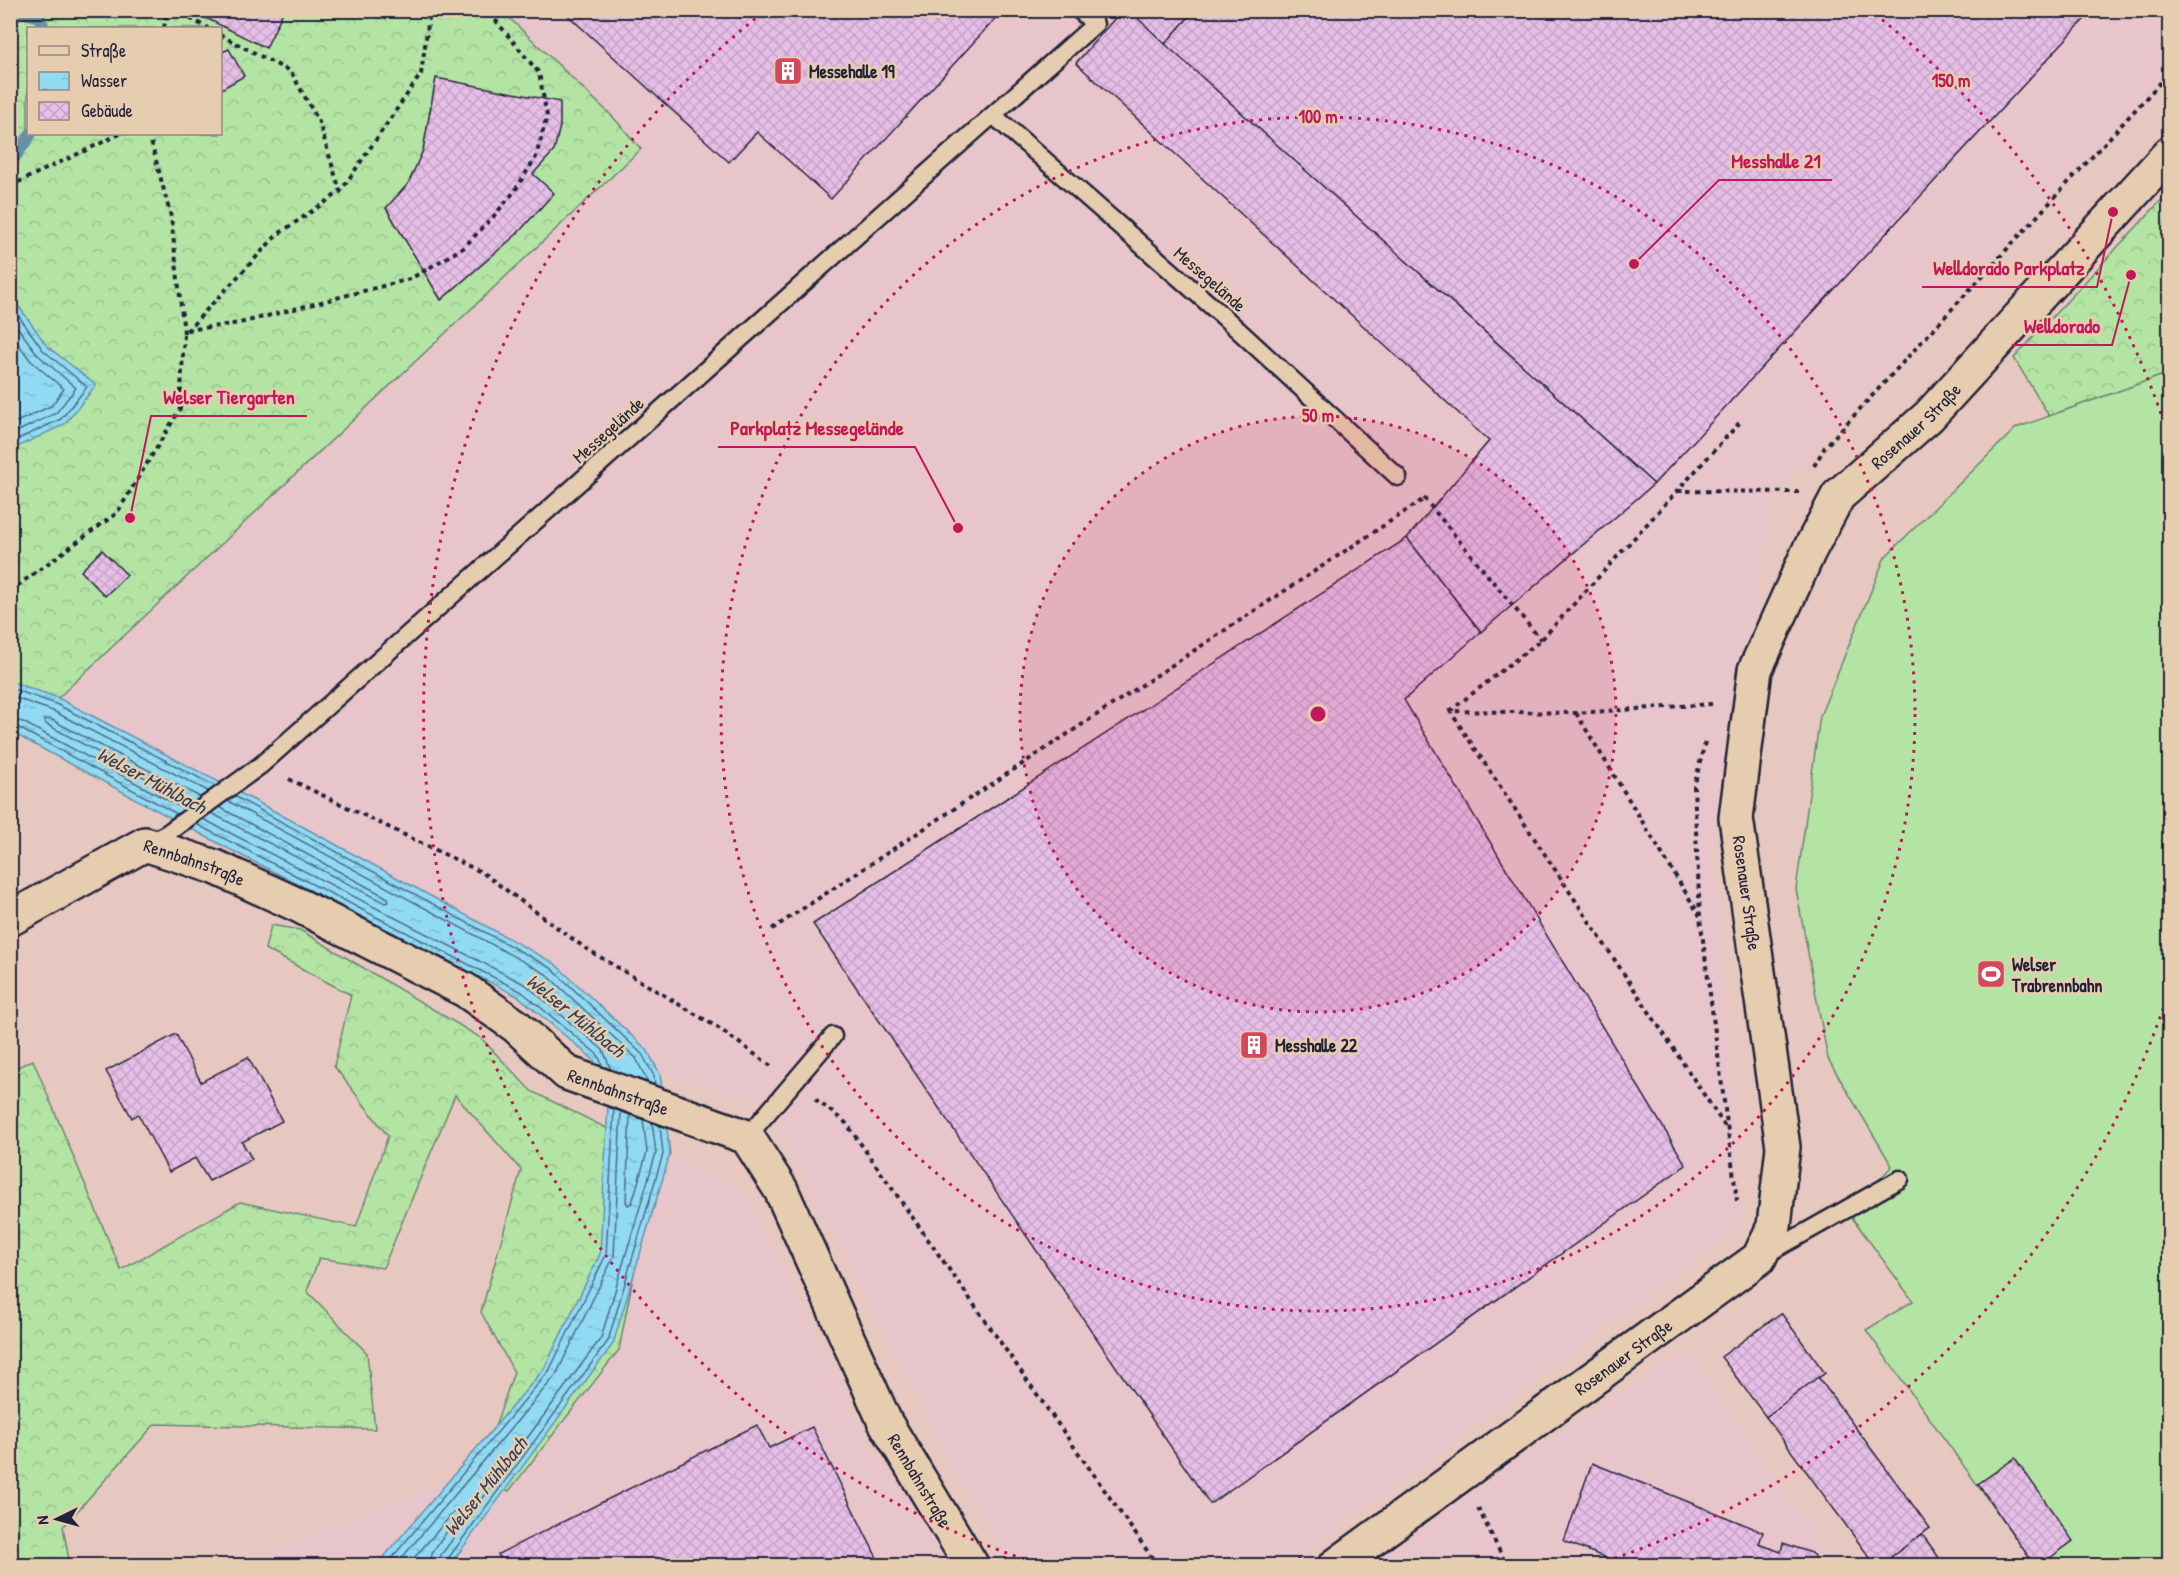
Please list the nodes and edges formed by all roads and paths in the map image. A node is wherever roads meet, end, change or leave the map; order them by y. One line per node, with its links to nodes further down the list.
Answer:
1 (167, 10): 6 (path)
2 (174, 10): 7 (path)
3 (430, 10): 14 (path)
4 (487, 10): 15 (path)
5 (1079, 10): 9 (lane, Messegelände)
6 (164, 27)
7 (206, 27)
8 (222, 36): 14 (path)
9 (993, 115): 17 (lane, Messegelände); 26 (lane, Messegelände)
10 (118, 135): 13 (path)
11 (149, 135): 15 (path)
12 (2169, 153): 19 (street, Rosenauer Straße)
13 (10, 186)
14 (340, 192): 15 (path)
15 (186, 332): 21 (path)
16 (1742, 420): 18 (path)
17 (1398, 477): 20 (path)
18 (1677, 491): 19 (path); 22 (path)
19 (1839, 496): 34 (street, Rosenauer Straße)
20 (1424, 499): 22 (path); 29 (path)
21 (10, 591)
22 (1541, 640): 24 (path)
23 (1715, 704): 25 (path)
24 (1450, 711): 25 (path); 31 (path)
25 (1576, 713): 27 (path)
26 (155, 839): 28 (street, Rennbahnstraße); 32 (street, Rennbahnstraße)
27 (1700, 917)
28 (10, 919)
29 (772, 928)
30 (833, 1036): 32 (lane)
31 (1730, 1134)
32 (747, 1137): 36 (street, Rennbahnstraße)
33 (1900, 1179): 34 (lane)
34 (1759, 1258): 35 (street, Rosenauer Straße)
35 (1461, 1475): 37 (street, Rosenauer Straße); 38 (path)
36 (972, 1566)
37 (1335, 1566)
38 (1507, 1566)

